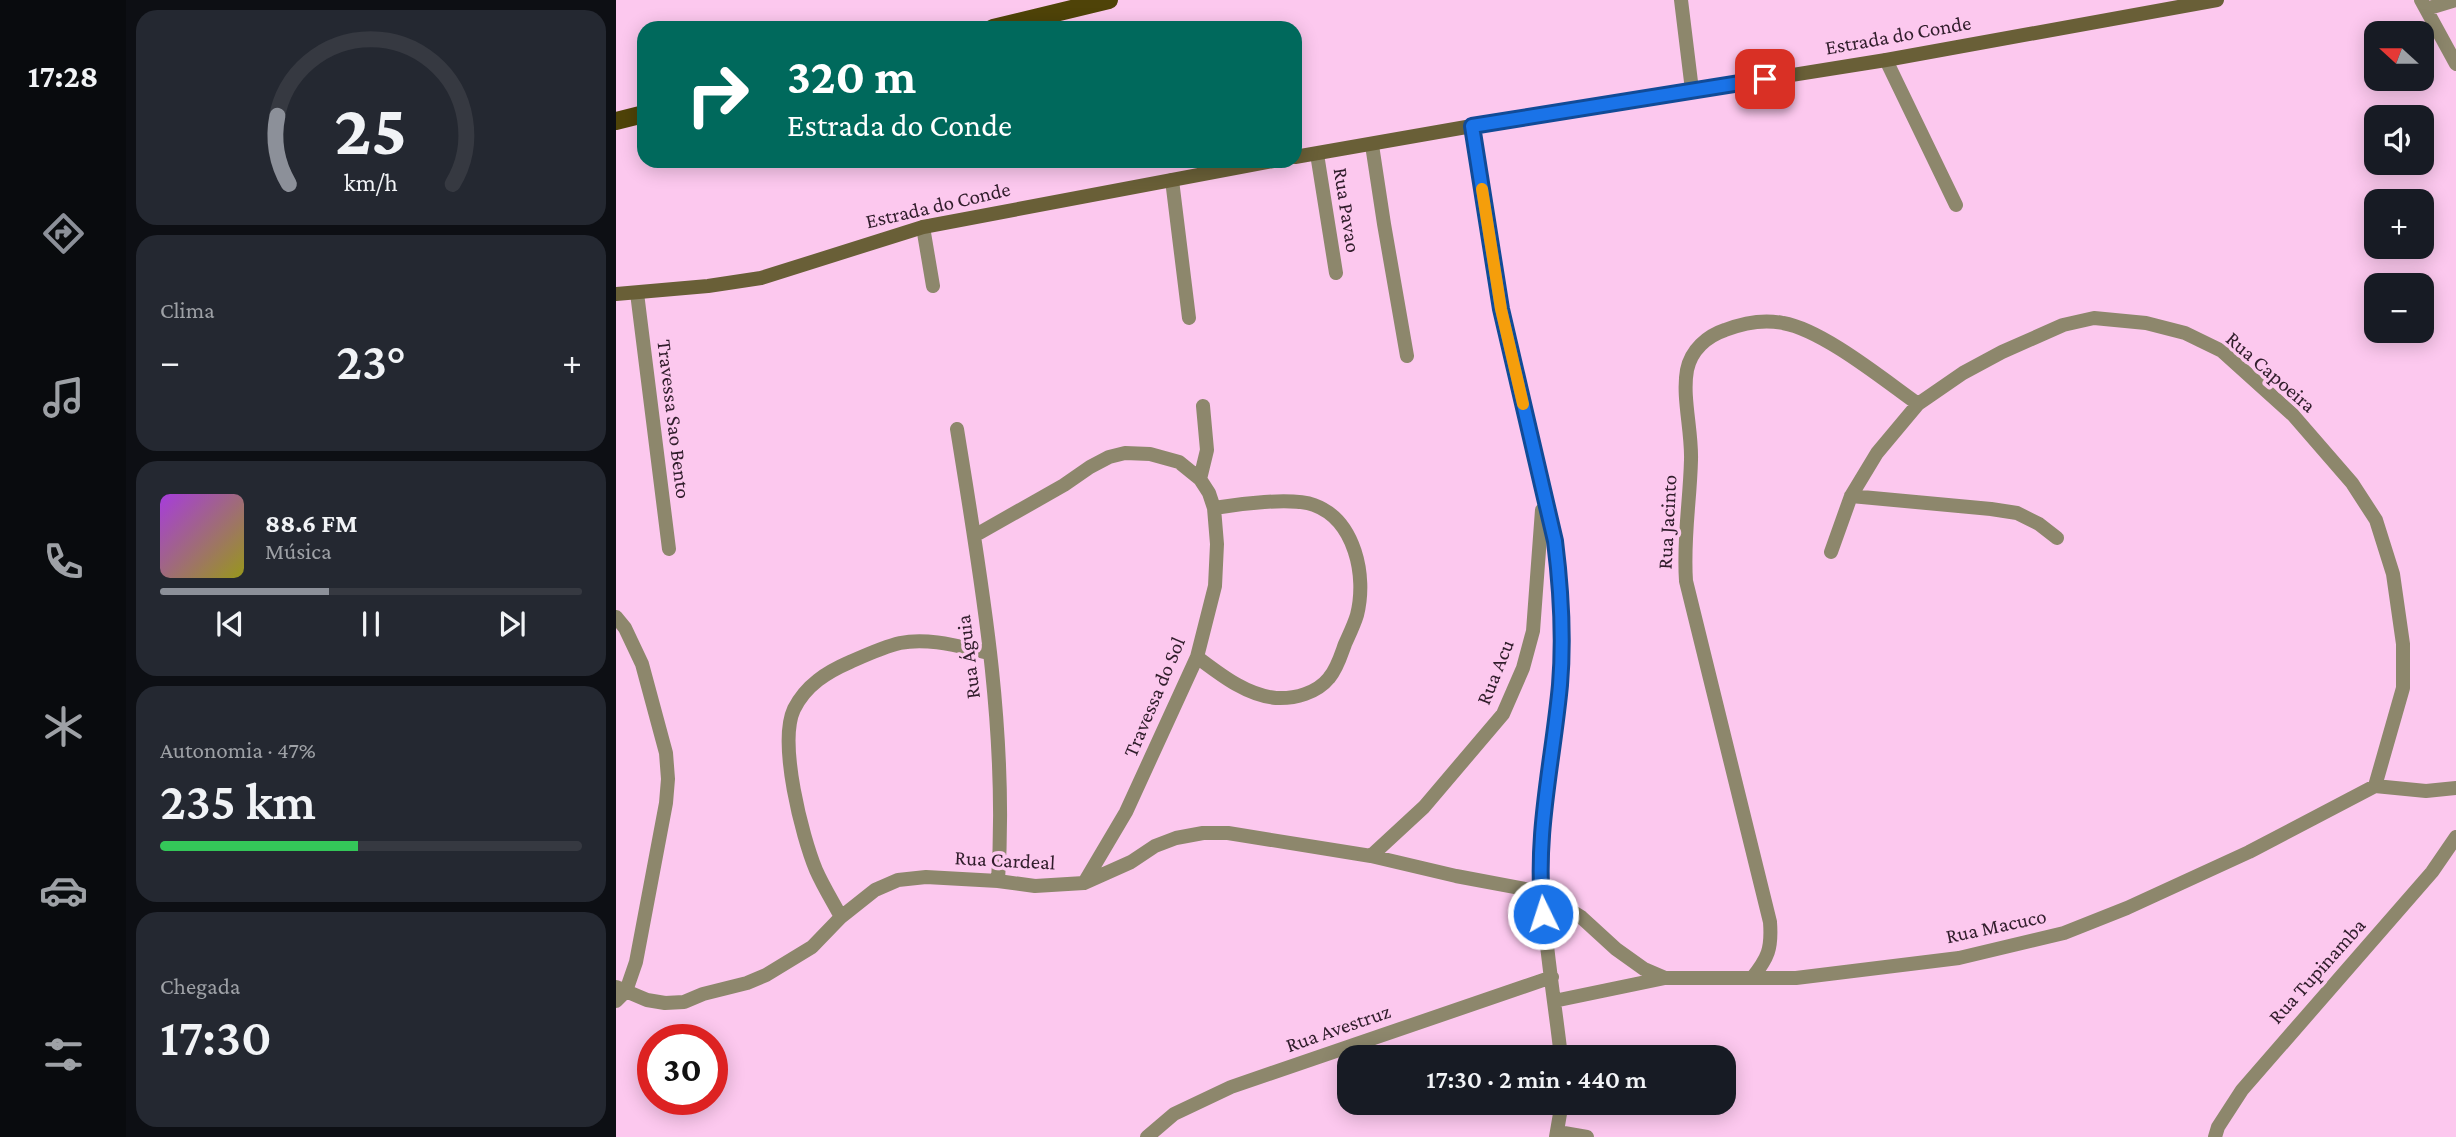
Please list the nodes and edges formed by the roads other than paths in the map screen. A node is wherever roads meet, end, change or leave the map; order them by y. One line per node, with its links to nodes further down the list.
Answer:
1 (1109, 0): 5 (main road)
2 (1681, 0): 10 (street)
3 (2217, 0): 8 (street, Estrada do Conde)
4 (2456, 0): 6 (street)
5 (1088, 3): 7 (main road)
6 (2423, 4): 9 (street)
7 (1020, 21)
8 (1886, 60): 10 (street, Estrada do Conde); 19 (street)
9 (2456, 64)
10 (1692, 90): 13 (street, Estrada do Conde)
11 (637, 116): 12 (main road)
12 (616, 121)
13 (1472, 126): 14 (street, Estrada do Conde); 31 (street)
14 (1372, 145): 15 (street, Estrada do Conde); 26 (street)
15 (1317, 154): 16 (street, Estrada do Conde); 21 (street, Rua Pavao)
16 (1302, 156)
17 (1210, 168): 18 (street, Estrada do Conde)
18 (1172, 180): 20 (street, Estrada do Conde); 25 (street)
19 (1956, 205)
20 (923, 227): 22 (street); 23 (street, Estrada do Conde)
21 (1336, 273)
22 (933, 286)
23 (637, 293): 24 (street, Estrada do Conde); 36 (street, Travessa Sao Bento)
24 (616, 294)
25 (1189, 318)
26 (1407, 356)
27 (1918, 404): 32 (street, Rua Capoeira); 41 (street, Rua Capoeira); 51 (street, Rua Jacinto)
28 (1203, 406): 30 (street)
29 (957, 429): 34 (street, Rua Águia)
30 (1200, 480): 33 (street, Travessa do Sol); 34 (street, Travessa do Sol)
31 (1543, 495): 44 (street, Rua Acu); 47 (street)
32 (1851, 496): 35 (street); 37 (street, Rua Capoeira)
33 (1213, 508): 40 (street, Travessa do Sol); 40 (street)
34 (974, 536): 39 (street, Rua Águia)
35 (2057, 538)
36 (669, 550)
37 (1831, 552)
38 (616, 617): 52 (street)
39 (989, 653): 45 (street, Rua Águia); 48 (street)
40 (1197, 657): 46 (street, Travessa do Sol)
41 (2375, 786): 42 (street); 51 (street, Rua Macuco)
42 (2456, 788)
43 (2456, 837): 59 (street, Rua Tupinamba)
44 (1371, 856): 46 (street, Rua Cardeal); 47 (street, Rua Cardeal)
45 (998, 881): 46 (street, Rua Cardeal); 48 (street, Rua Cardeal)
46 (1084, 883)
47 (1541, 892): 49 (street); 50 (street, Rua Macuco)
48 (841, 917): 52 (street, Rua Cardeal)
49 (1552, 977): 53 (street); 57 (street, Rua Avestruz)
50 (1665, 978): 51 (street, Rua Macuco); 53 (street)
51 (1752, 978)
52 (619, 993)
53 (1554, 1001): 54 (street)
54 (1559, 1045)
55 (1560, 1115): 56 (street)
56 (1557, 1135): 58 (street)
57 (1147, 1137)
58 (1587, 1137)
59 (2215, 1137)

